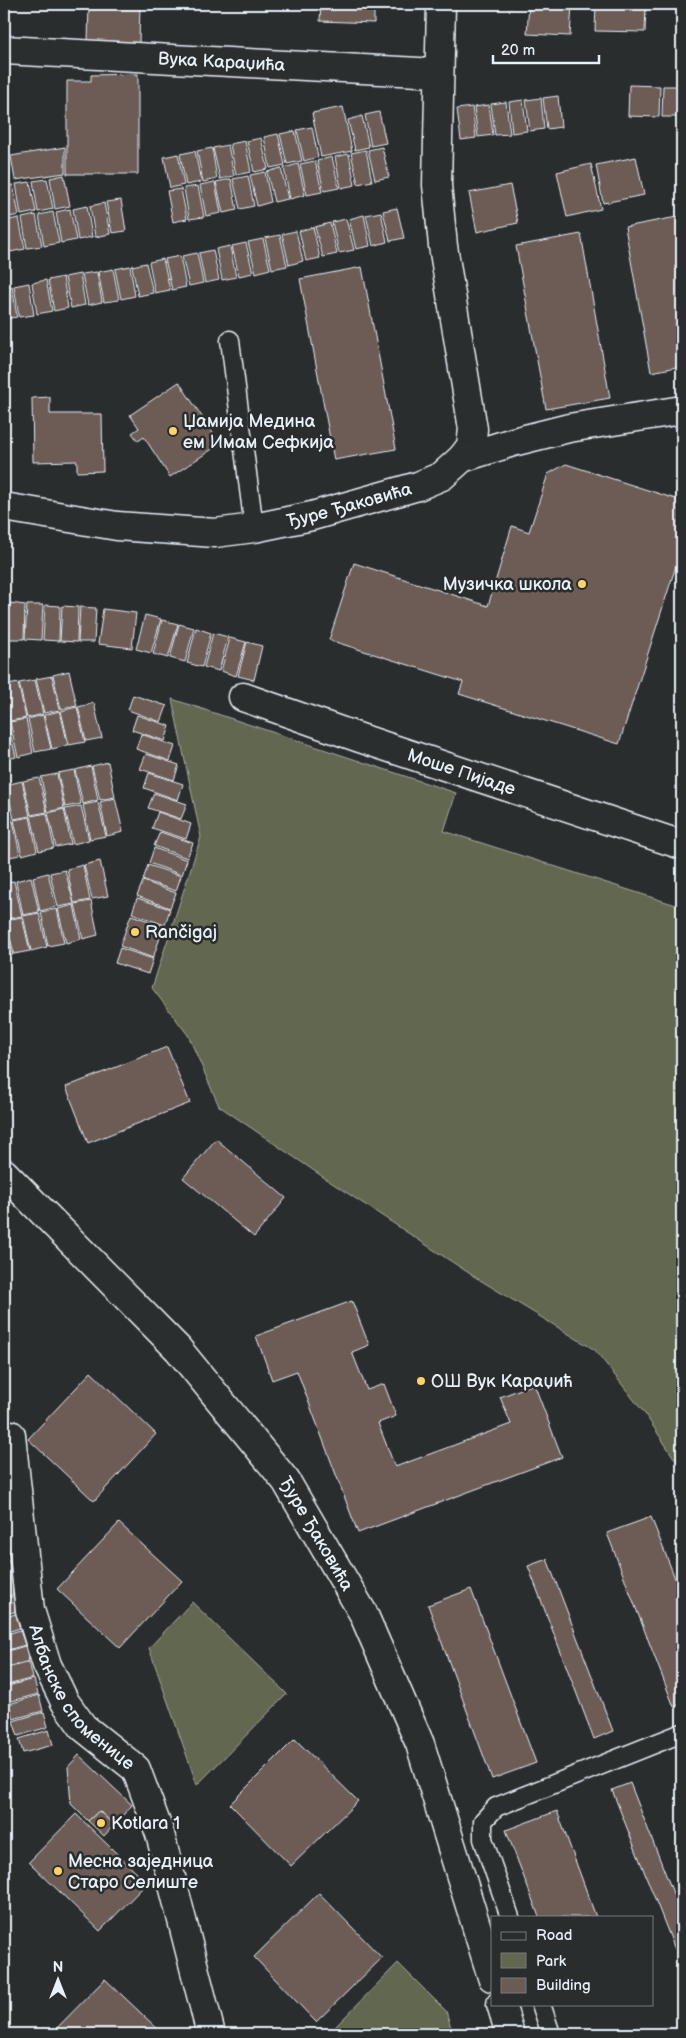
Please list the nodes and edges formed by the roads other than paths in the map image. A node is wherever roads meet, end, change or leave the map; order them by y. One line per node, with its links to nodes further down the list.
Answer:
1 (441, 4): 3 (street)
2 (4, 50): 3 (street, Вука Караџића)
3 (438, 73): 6 (street)
4 (230, 340): 8 (lane)
5 (682, 410): 6 (street, Ђуре Ђаковића)
6 (462, 458): 8 (street, Ђуре Ђаковића)
7 (4, 506): 8 (street, Ђуре Ђаковића)
8 (254, 528)
9 (243, 697): 10 (street, Моше Пијаде)
10 (682, 845)
11 (4, 1173): 15 (street, Ђуре Ђаковића)
12 (11, 1435): 18 (street, Албанске споменице)
13 (682, 1734): 14 (lane)
14 (510, 1916)
15 (491, 1974)
16 (502, 2006): 19 (street)
17 (542, 2006): 20 (lane)
18 (211, 2034)
19 (510, 2034)
20 (551, 2034)

